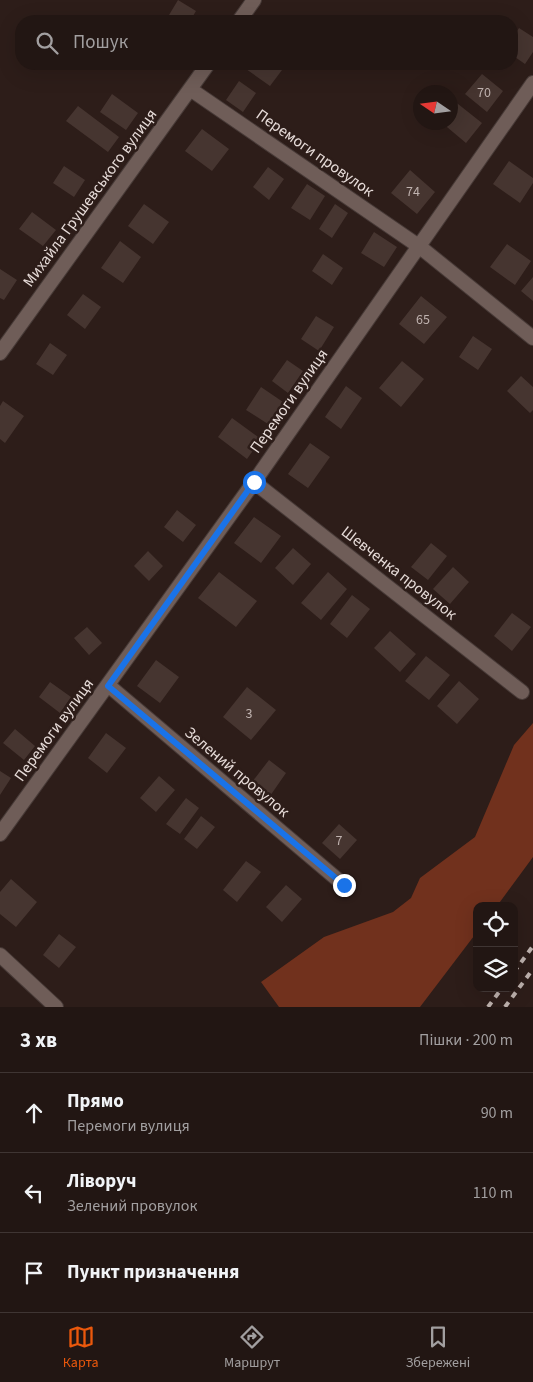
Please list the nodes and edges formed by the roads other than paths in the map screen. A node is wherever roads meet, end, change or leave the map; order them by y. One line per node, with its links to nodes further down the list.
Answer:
1 (254, 0): 2 (street)
2 (243, 15)
3 (204, 70): 5 (street, Михайла Грушевського вулиця)
4 (533, 83): 6 (street, Перемоги вулиця)
5 (190, 89): 6 (street, Перемоги провулок); 8 (street, Михайла Грушевського вулиця)
6 (420, 247): 7 (street, Перемоги провулок); 9 (street, Перемоги вулиця)
7 (533, 338)
8 (0, 353)
9 (254, 482): 10 (street, Перемоги вулиця); 11 (street, Шевченка провулок)
10 (108, 686): 12 (street, Перемоги вулиця); 13 (street, Зелений провулок)
11 (522, 692)
12 (0, 834)
13 (344, 885)
14 (0, 955): 15 (street)
15 (56, 1007)

